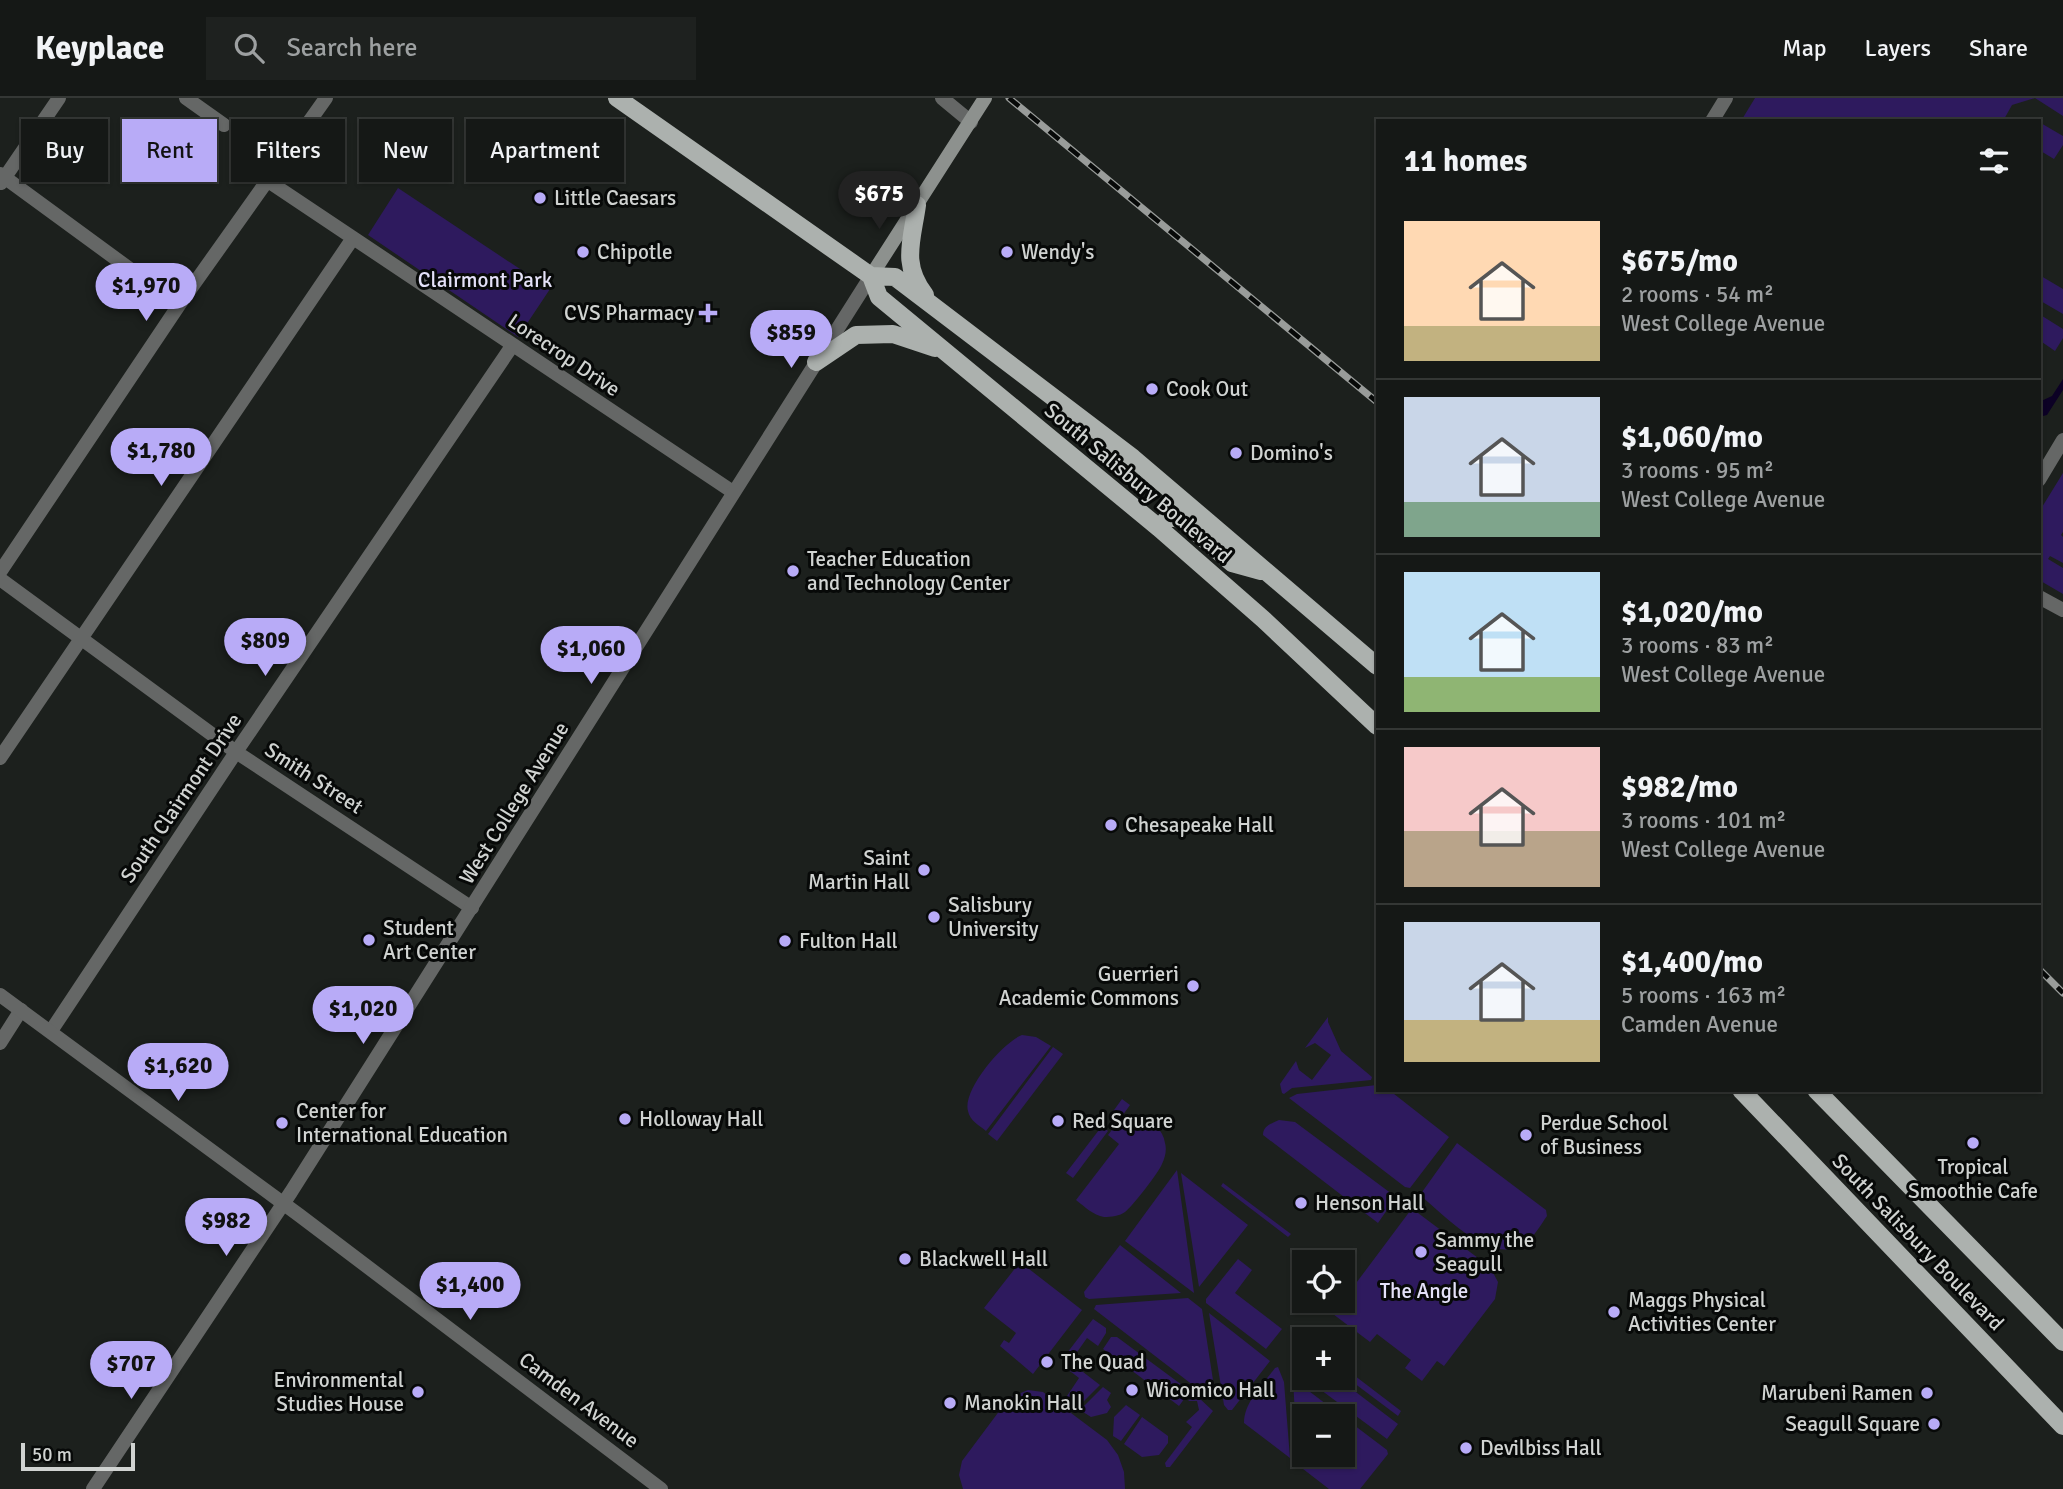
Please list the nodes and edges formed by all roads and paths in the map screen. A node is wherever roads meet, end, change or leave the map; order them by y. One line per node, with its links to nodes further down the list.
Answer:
1 (59, 98): 12 (street)
2 (186, 98): 11 (street)
3 (326, 98): 8 (street)
4 (617, 98): 17 (main road, South Salisbury Boulevard)
5 (942, 98): 10 (street)
6 (985, 98): 10 (main road, West College Avenue)
7 (1726, 98): 9 (street)
8 (311, 119)
9 (1713, 119)
10 (971, 122): 15 (main road, West College Avenue)
11 (224, 125)
12 (2, 179): 18 (street)
13 (267, 182): 18 (street)
14 (269, 182): 16 (street, Lorecrop Drive)
15 (917, 205): 17 (main road, West College Avenue); 19 (main road)
16 (353, 238): 20 (street, Lorecrop Drive); 32 (street)
17 (871, 276): 19 (main road, South Salisbury Boulevard); 21 (main road, South Salisbury Boulevard); 22 (street, West College Avenue)
18 (179, 305): 27 (street)
19 (936, 308): 28 (main road, South Salisbury Boulevard)
20 (512, 346): 25 (street, Lorecrop Drive); 35 (street, South Clairmont Drive)
21 (946, 352): 22 (main road); 26 (main road, South Salisbury Boulevard)
22 (816, 362): 25 (street, West College Avenue)
23 (2063, 440): 24 (street)
24 (2041, 477)
25 (733, 492): 37 (street, West College Avenue)
26 (1159, 528): 28 (main road); 34 (main road, South Salisbury Boulevard)
27 (0, 572)
28 (1268, 573): 33 (main road, South Salisbury Boulevard)
29 (0, 579): 32 (street, Smith Street)
30 (2041, 598): 31 (street)
31 (2063, 610)
32 (80, 638): 35 (street, Smith Street); 36 (street)
33 (1376, 665)
34 (1376, 725)
35 (236, 752): 37 (street, Smith Street); 40 (street, South Clairmont Drive)
36 (0, 758)
37 (472, 908): 44 (street, West College Avenue)
38 (0, 995): 39 (street, Camden Avenue)
39 (21, 1010): 40 (street, Camden Avenue); 41 (street)
40 (51, 1031): 44 (street, Camden Avenue)
41 (0, 1043)
42 (1743, 1092): 46 (main road, South Salisbury Boulevard)
43 (1818, 1092): 45 (main road, South Salisbury Boulevard)
44 (284, 1204): 47 (street, West College Avenue); 48 (street, Camden Avenue)
45 (2063, 1342)
46 (2063, 1426)
47 (93, 1489)
48 (661, 1489)

